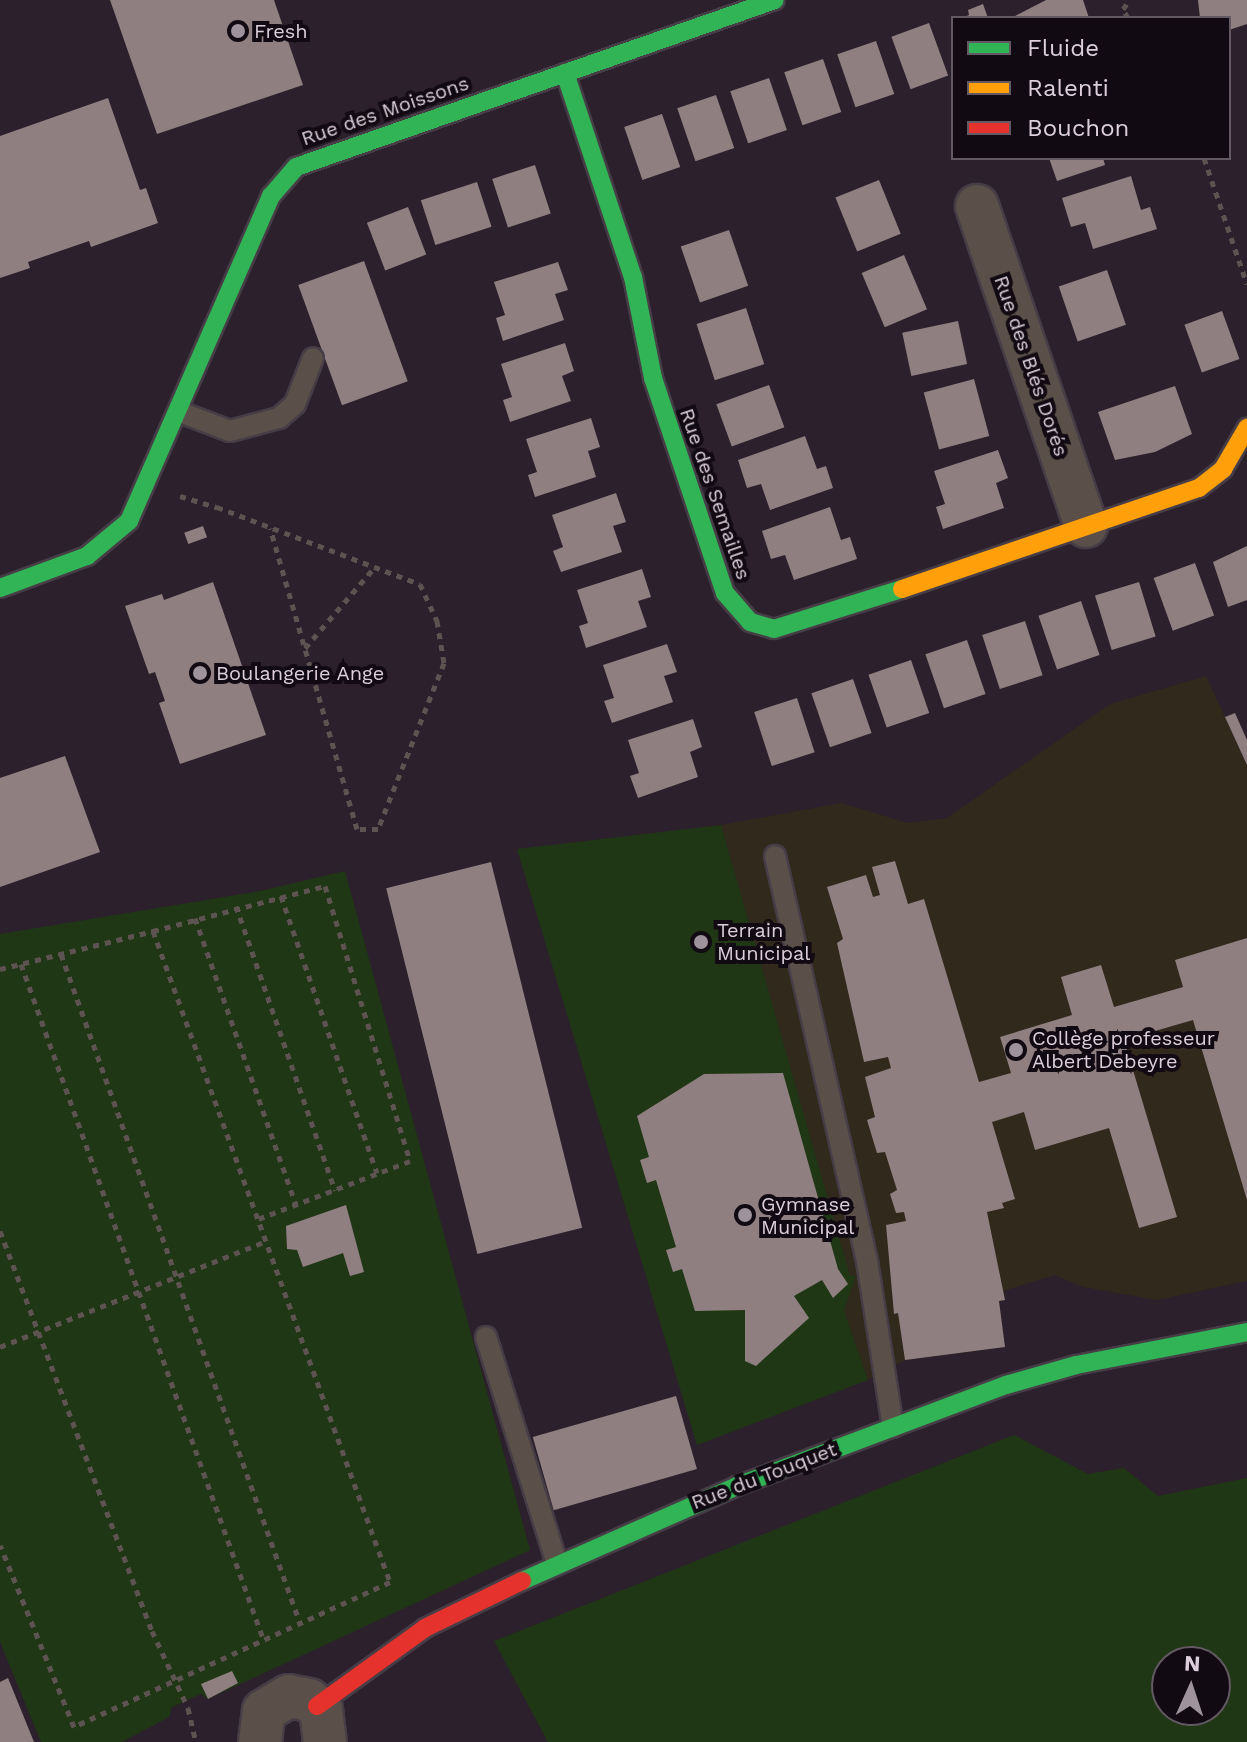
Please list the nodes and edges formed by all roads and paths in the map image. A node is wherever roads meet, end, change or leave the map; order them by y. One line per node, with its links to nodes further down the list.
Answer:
1 (775, 0): 2 (street, Rue des Moissons)
2 (565, 73): 7 (street, Rue des Moissons); 10 (street, Rue des Semailles)
3 (1205, 160): 5 (path)
4 (977, 206): 10 (street, Rue des Blés Dorés)
5 (1247, 284)
6 (313, 358): 7 (lane)
7 (180, 412): 9 (street, Rue des Moissons)
8 (1247, 428): 10 (street, Rue des Semailles)
9 (149, 486): 11 (path); 13 (street, Rue des Moissons)
10 (1086, 526)
11 (270, 528): 12 (path); 14 (path)
12 (374, 568): 14 (path); 14 (path)
13 (0, 588)
14 (305, 648)
15 (775, 856): 35 (lane)
16 (281, 896): 17 (path); 23 (path); 23 (path)
17 (236, 906): 18 (path); 24 (path)
18 (195, 918): 19 (path); 25 (path)
19 (153, 931): 20 (path); 26 (path)
20 (61, 954): 21 (path); 29 (path)
21 (21, 964): 22 (path); 30 (path)
22 (0, 969)
23 (377, 1173): 24 (path)
24 (335, 1190): 25 (path)
25 (296, 1205): 26 (path)
26 (258, 1219): 28 (path)
27 (0, 1231): 31 (path)
28 (266, 1241): 29 (path); 38 (path)
29 (176, 1277): 30 (path); 38 (path)
30 (139, 1292): 31 (path); 39 (path)
31 (39, 1331): 34 (path); 40 (path)
32 (1247, 1332): 35 (street, Rue du Touquet)
33 (486, 1337): 37 (lane)
34 (0, 1347)
35 (893, 1427): 37 (street, Rue du Touquet)
36 (0, 1545): 40 (path)
37 (557, 1563): 41 (street, Rue du Touquet)
38 (300, 1624): 39 (path)
39 (264, 1641): 40 (path)
40 (176, 1681): 43 (path)
41 (321, 1724): 42 (street, Rue du Touquet)
42 (251, 1740)
43 (196, 1742)

